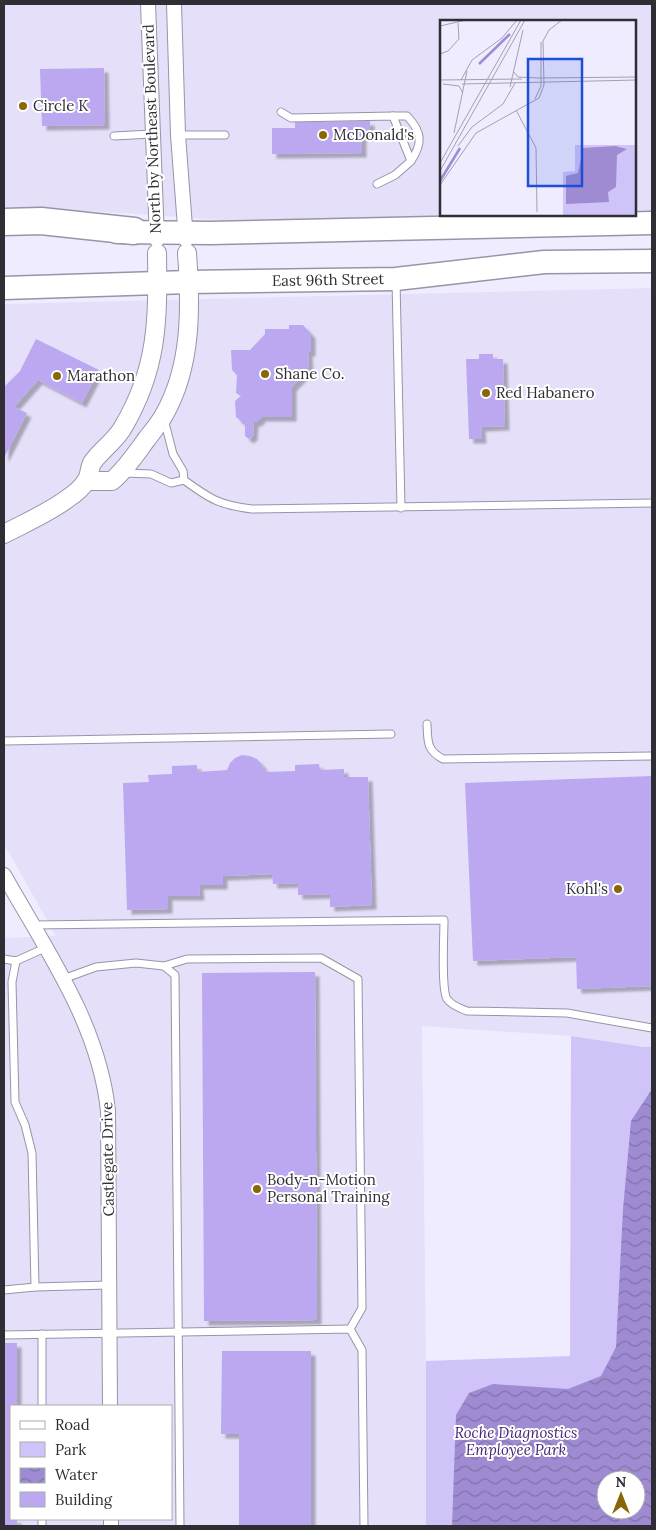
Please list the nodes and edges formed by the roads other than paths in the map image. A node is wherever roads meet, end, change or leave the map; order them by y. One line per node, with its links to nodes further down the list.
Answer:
1 (148, 4): 5 (street, North by Northeast Boulevard)
2 (174, 4): 6 (street, North by Northeast Boulevard)
3 (281, 112): 4 (lane)
4 (393, 116): 9 (lane); 9 (lane)
5 (152, 134): 8 (lane); 14 (street, North by Northeast Boulevard)
6 (178, 135): 7 (lane); 15 (street, North by Northeast Boulevard)
7 (224, 135)
8 (114, 136)
9 (411, 161): 10 (lane)
10 (377, 184)
11 (4, 222): 14 (highway)
12 (652, 224): 15 (main road)
13 (4, 235): 14 (main road)
14 (149, 239): 15 (main road); 19 (street)
15 (186, 242): 18 (street)
16 (652, 261): 17 (main road, East 96th Street)
17 (396, 279): 18 (main road, East 96th Street); 26 (lane)
18 (189, 282): 19 (main road, East 96th Street); 21 (street)
19 (158, 283): 20 (main road, East 96th Street); 24 (street)
20 (4, 288)
21 (163, 417): 22 (street); 23 (lane)
22 (121, 473): 23 (lane); 24 (street)
23 (184, 480): 26 (lane)
24 (87, 481): 27 (street)
25 (652, 503): 26 (lane)
26 (400, 508)
27 (4, 534)
28 (428, 724): 31 (lane)
29 (391, 734): 30 (lane)
30 (4, 741)
31 (652, 756)
32 (4, 875): 33 (street, Castlegate Drive)
33 (32, 925): 34 (street, Castlegate Drive); 39 (lane)
34 (45, 948): 36 (lane); 38 (street, Castlegate Drive)
35 (4, 959): 36 (lane)
36 (16, 961): 41 (lane)
37 (164, 966): 38 (lane); 43 (lane); 45 (lane)
38 (62, 979): 40 (street, Castlegate Drive)
39 (652, 1028)
40 (110, 1285): 41 (lane); 44 (street, Castlegate Drive)
41 (35, 1287): 42 (lane)
42 (4, 1290)
43 (350, 1329): 45 (lane); 53 (lane)
44 (110, 1333): 45 (lane); 46 (lane); 49 (street, Castlegate Drive)
45 (178, 1333): 51 (lane)
46 (42, 1334): 47 (lane); 48 (lane)
47 (4, 1335)
48 (42, 1405)
49 (110, 1405)
50 (172, 1490): 51 (lane)
51 (180, 1490): 52 (lane)
52 (180, 1526)
53 (364, 1526)

